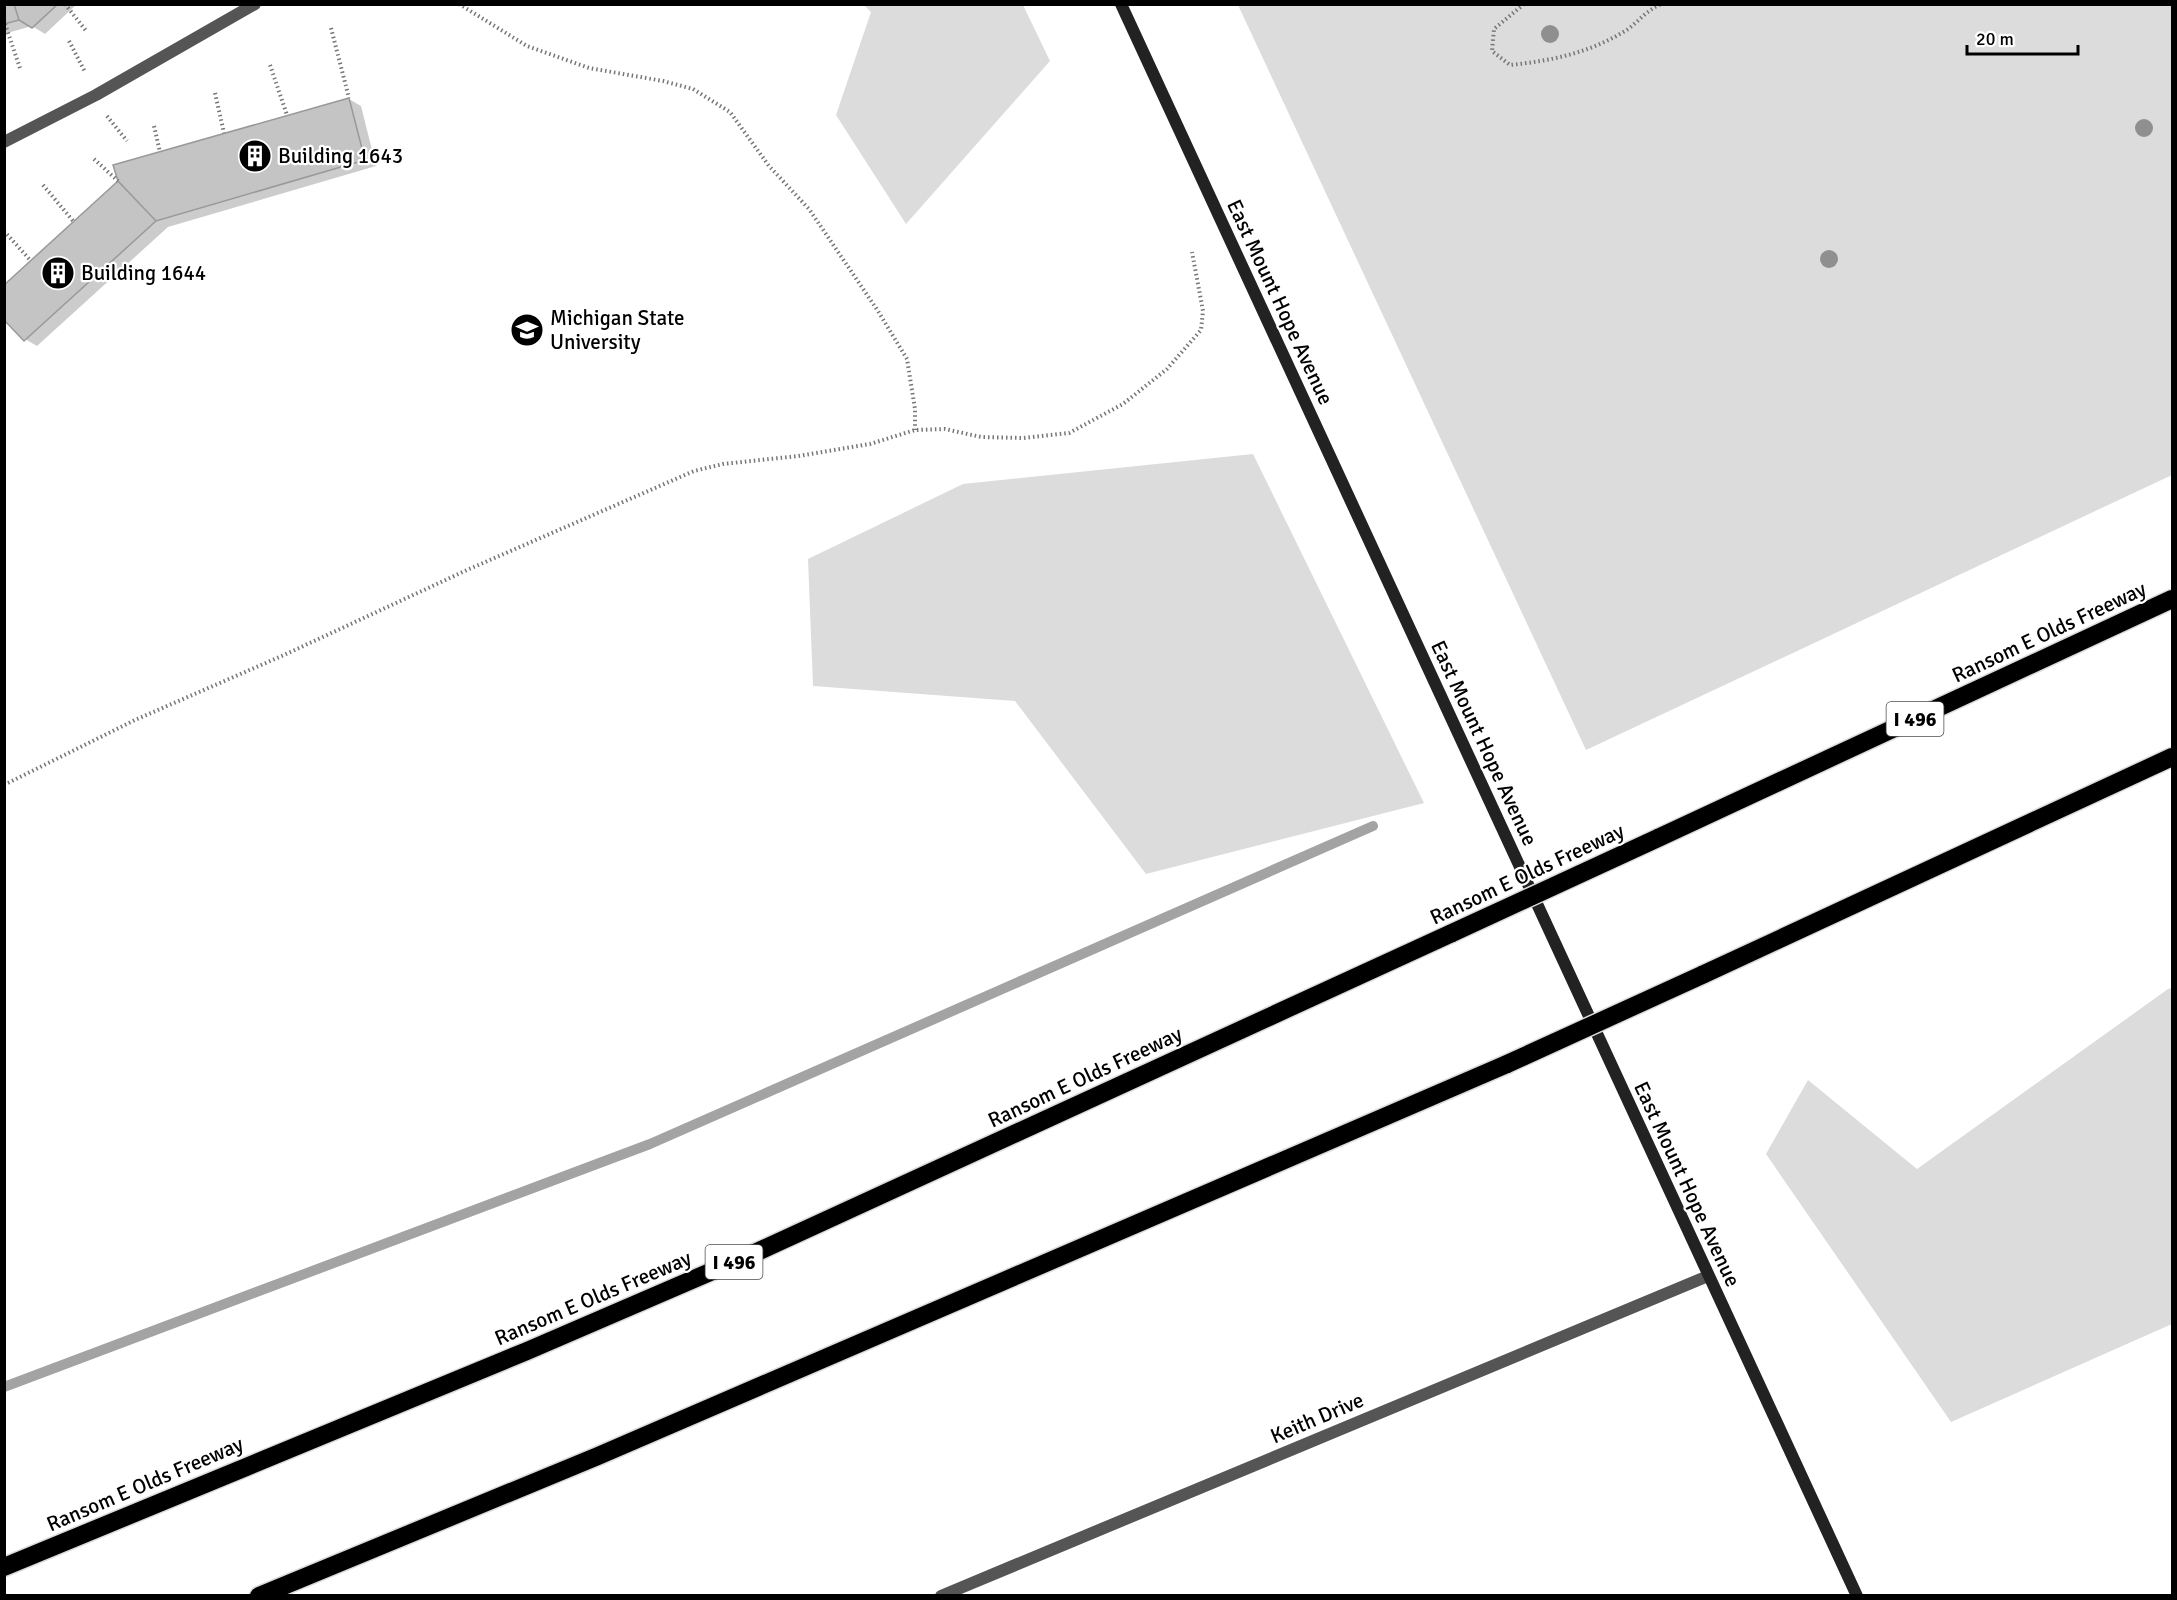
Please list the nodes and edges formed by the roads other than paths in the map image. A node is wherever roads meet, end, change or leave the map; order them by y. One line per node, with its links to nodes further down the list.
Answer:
1 (255, 4): 3 (street)
2 (1121, 4): 6 (street, East Mount Hope Avenue)
3 (4, 142)
4 (2172, 599): 7 (highway, Ransom E Olds Freeway / I 496, bridge)
5 (2172, 757): 8 (highway, bridge)
6 (1708, 1276): 9 (street, Keith Drive); 10 (street, East Mount Hope Avenue)
7 (4, 1567)
8 (259, 1596)
9 (941, 1596)
10 (1857, 1596)

